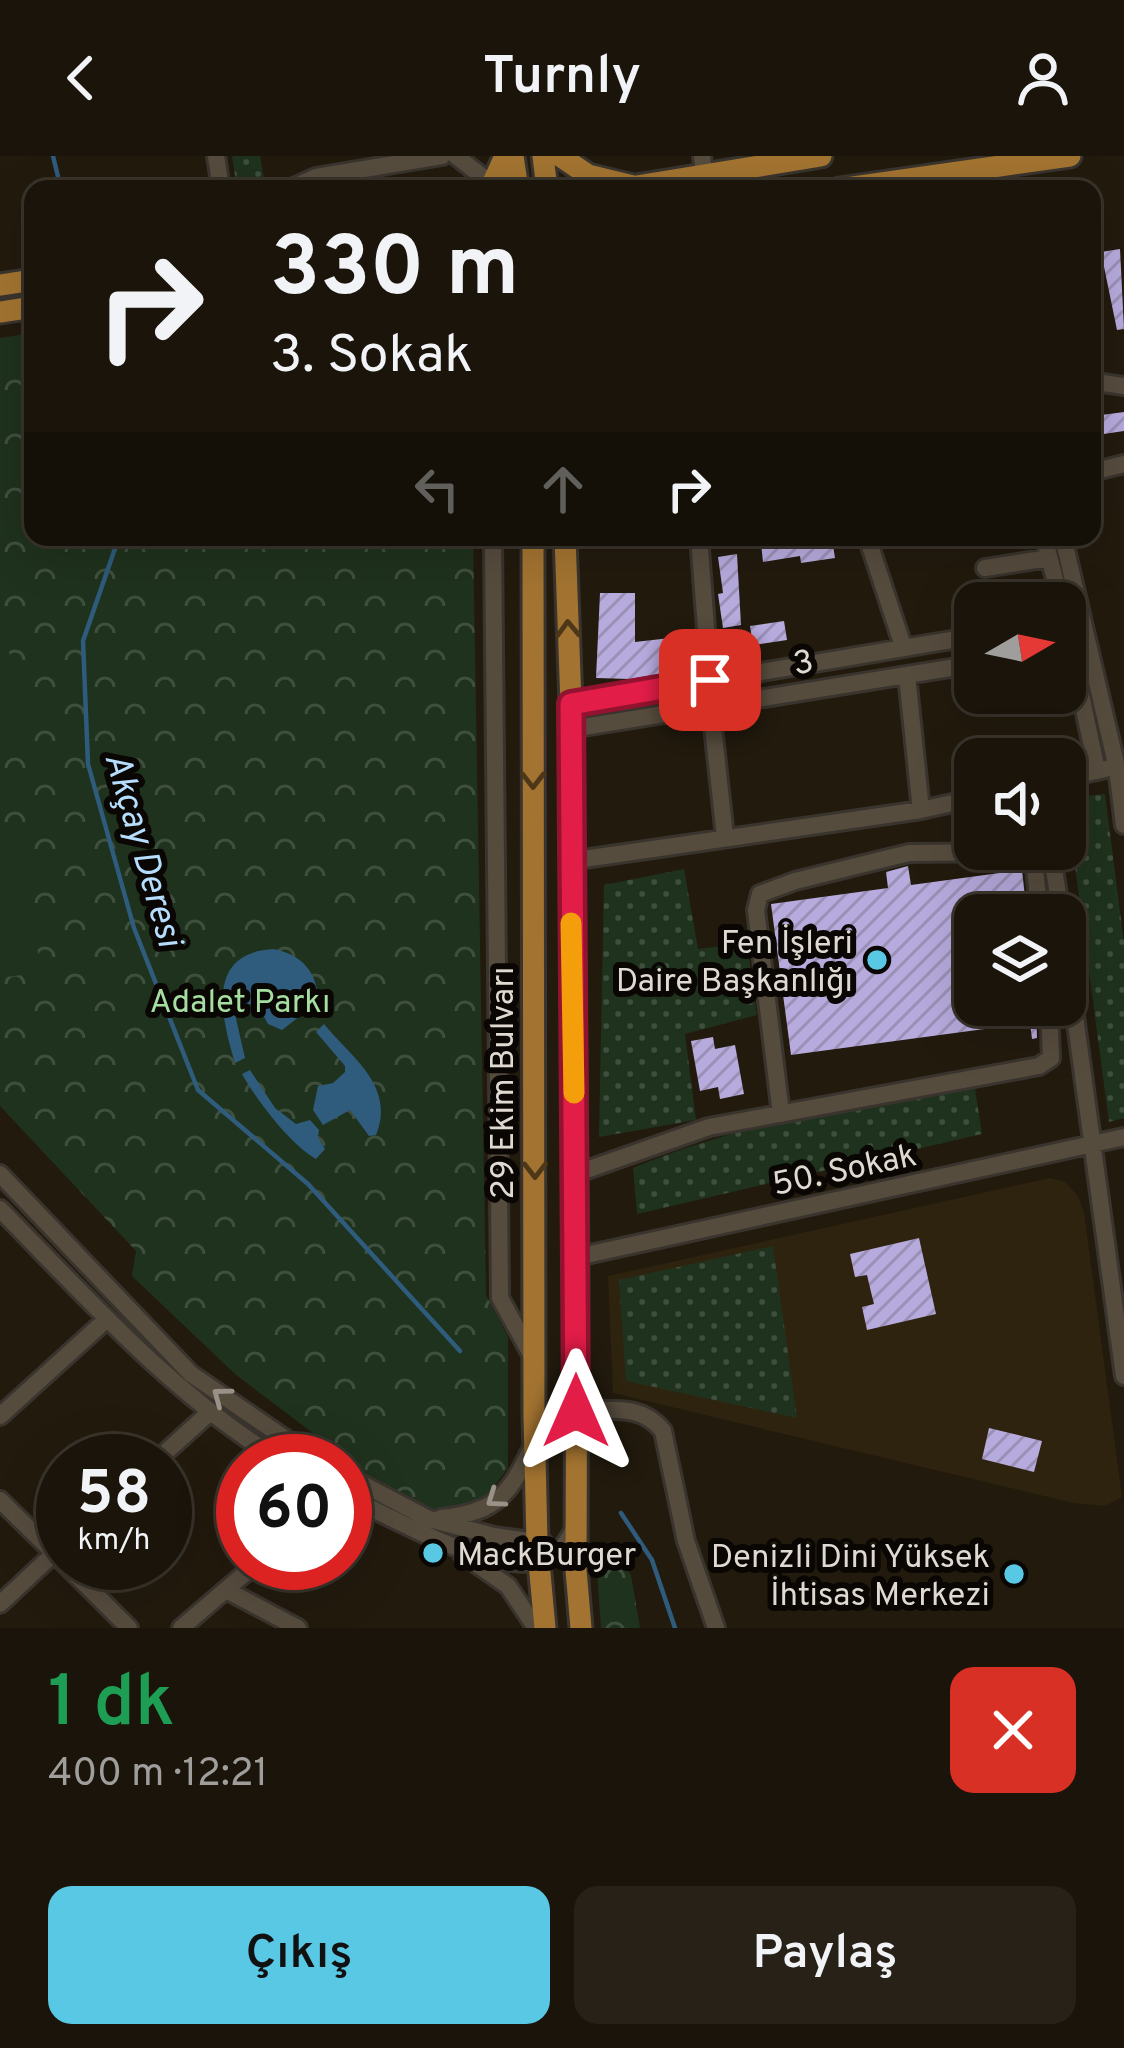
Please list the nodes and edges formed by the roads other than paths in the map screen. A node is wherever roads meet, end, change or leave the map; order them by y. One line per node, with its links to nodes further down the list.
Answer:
1 (442, 156): 8 (street)
2 (456, 156): 9 (street)
3 (560, 156): 10 (main road)
4 (821, 156): 6 (main road)
5 (1070, 156): 7 (main road)
6 (703, 165): 11 (main road)
7 (965, 179)
8 (309, 180)
9 (483, 180)
10 (603, 180)
11 (653, 180)
12 (494, 546): 52 (street)
13 (532, 546): 52 (main road, 29 Ekim Bulvarı, one-way to 52)
14 (565, 546): 29 (main road, one-way to 14)
15 (702, 546): 26 (street)
16 (870, 546): 23 (street)
17 (1046, 546): 19 (street)
18 (1065, 546): 28 (street)
19 (1049, 558): 20 (street); 21 (street)
20 (985, 568)
21 (1055, 582)
22 (954, 639): 23 (street)
23 (903, 646): 26 (street)
24 (954, 667): 25 (street, 3)
25 (908, 675): 30 (street, 3); 37 (street)
26 (710, 680): 29 (street)
27 (1124, 698): 28 (street)
28 (1102, 703): 33 (street)
29 (571, 704): 32 (main road)
30 (711, 708): 32 (street, 3); 39 (street)
31 (1084, 714): 34 (street)
32 (571, 729): 40 (main road)
33 (1120, 767): 34 (street); 38 (street)
34 (1097, 771): 35 (street)
35 (1086, 773)
36 (954, 802): 37 (street)
37 (921, 809): 39 (street)
38 (1124, 825)
39 (725, 837): 40 (street)
40 (570, 862): 48 (main road)
41 (1038, 894): 44 (street)
42 (1050, 1026): 44 (street)
43 (1077, 1026): 46 (street)
44 (781, 1114): 48 (street)
45 (1124, 1137): 46 (street, 50. Sokak)
46 (1094, 1144): 50 (street, 50. Sokak); 53 (street)
47 (0, 1174): 59 (street, one-way to 47)
48 (575, 1174): 50 (main road)
49 (0, 1209): 51 (street)
50 (577, 1257): 54 (main road)
51 (107, 1318): 55 (street); 56 (street)
52 (534, 1360): 60 (main road, 29 Ekim Bulvarı)
53 (1124, 1376)
54 (576, 1411): 65 (main road); 79 (street)
55 (1, 1412)
56 (209, 1413): 57 (street); 58 (street)
57 (186, 1434)
58 (240, 1434)
59 (279, 1434)
60 (535, 1442): 64 (street, one-way to 64); 68 (main road, 29 Ekim Bulvarı)
61 (372, 1489): 64 (street)
62 (0, 1501): 66 (street)
63 (372, 1508): 67 (street)
64 (429, 1519): 68 (street)
65 (576, 1525): 68 (street); 69 (main road)
66 (36, 1533)
67 (453, 1547): 68 (street); 77 (street)
68 (544, 1551): 69 (street); 77 (main road, 29 Ekim Bulvarı)
69 (576, 1570): 78 (main road)
70 (36, 1576): 73 (street)
71 (93, 1590): 74 (street)
72 (229, 1591): 75 (street); 76 (street)
73 (0, 1604)
74 (129, 1628)
75 (182, 1628)
76 (298, 1628)
77 (540, 1628)
78 (581, 1628)
79 (716, 1628)

